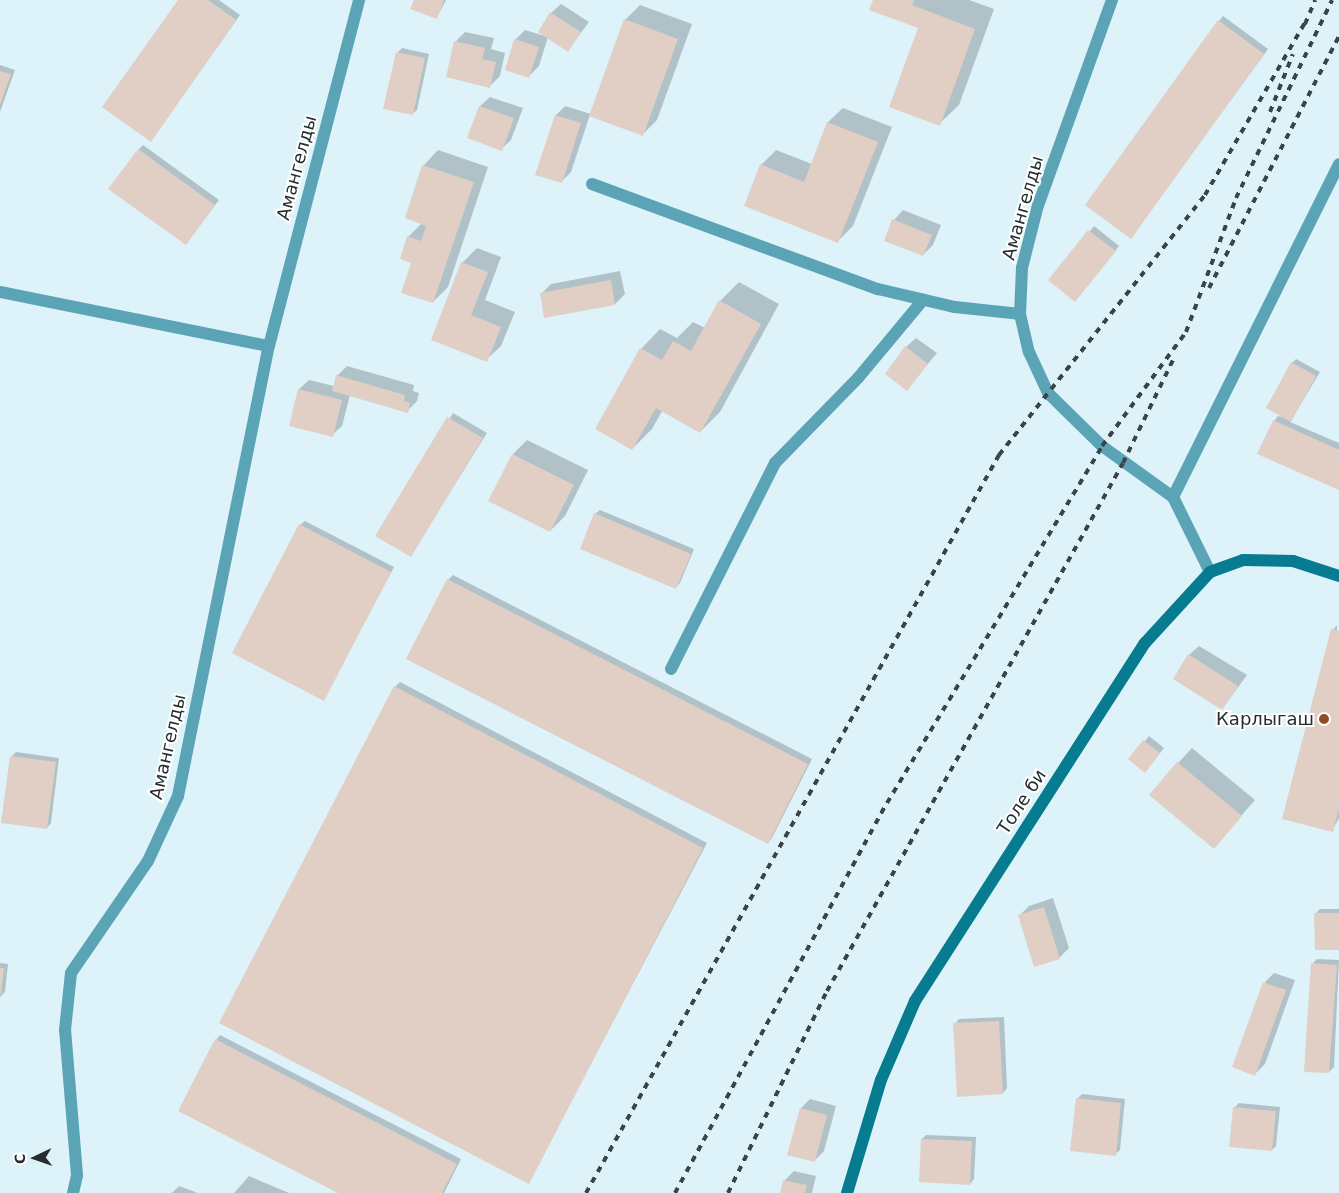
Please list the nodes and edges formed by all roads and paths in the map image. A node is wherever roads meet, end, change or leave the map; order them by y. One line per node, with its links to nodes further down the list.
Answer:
1 (359, 0): 8 (street, Амангелды)
2 (1112, 0): 7 (street, Амангелды)
3 (1339, 164): 9 (street)
4 (592, 184): 6 (street)
5 (0, 292): 8 (street)
6 (923, 300): 7 (street); 12 (street)
7 (1020, 314): 9 (street, Амангелды)
8 (268, 346): 14 (street, Амангелды)
9 (1173, 498): 10 (street, Амангелды)
10 (1210, 572): 11 (main road, Толе би); 13 (main road, Толе би)
11 (1339, 576)
12 (671, 669)
13 (851, 1190)
14 (73, 1193)

